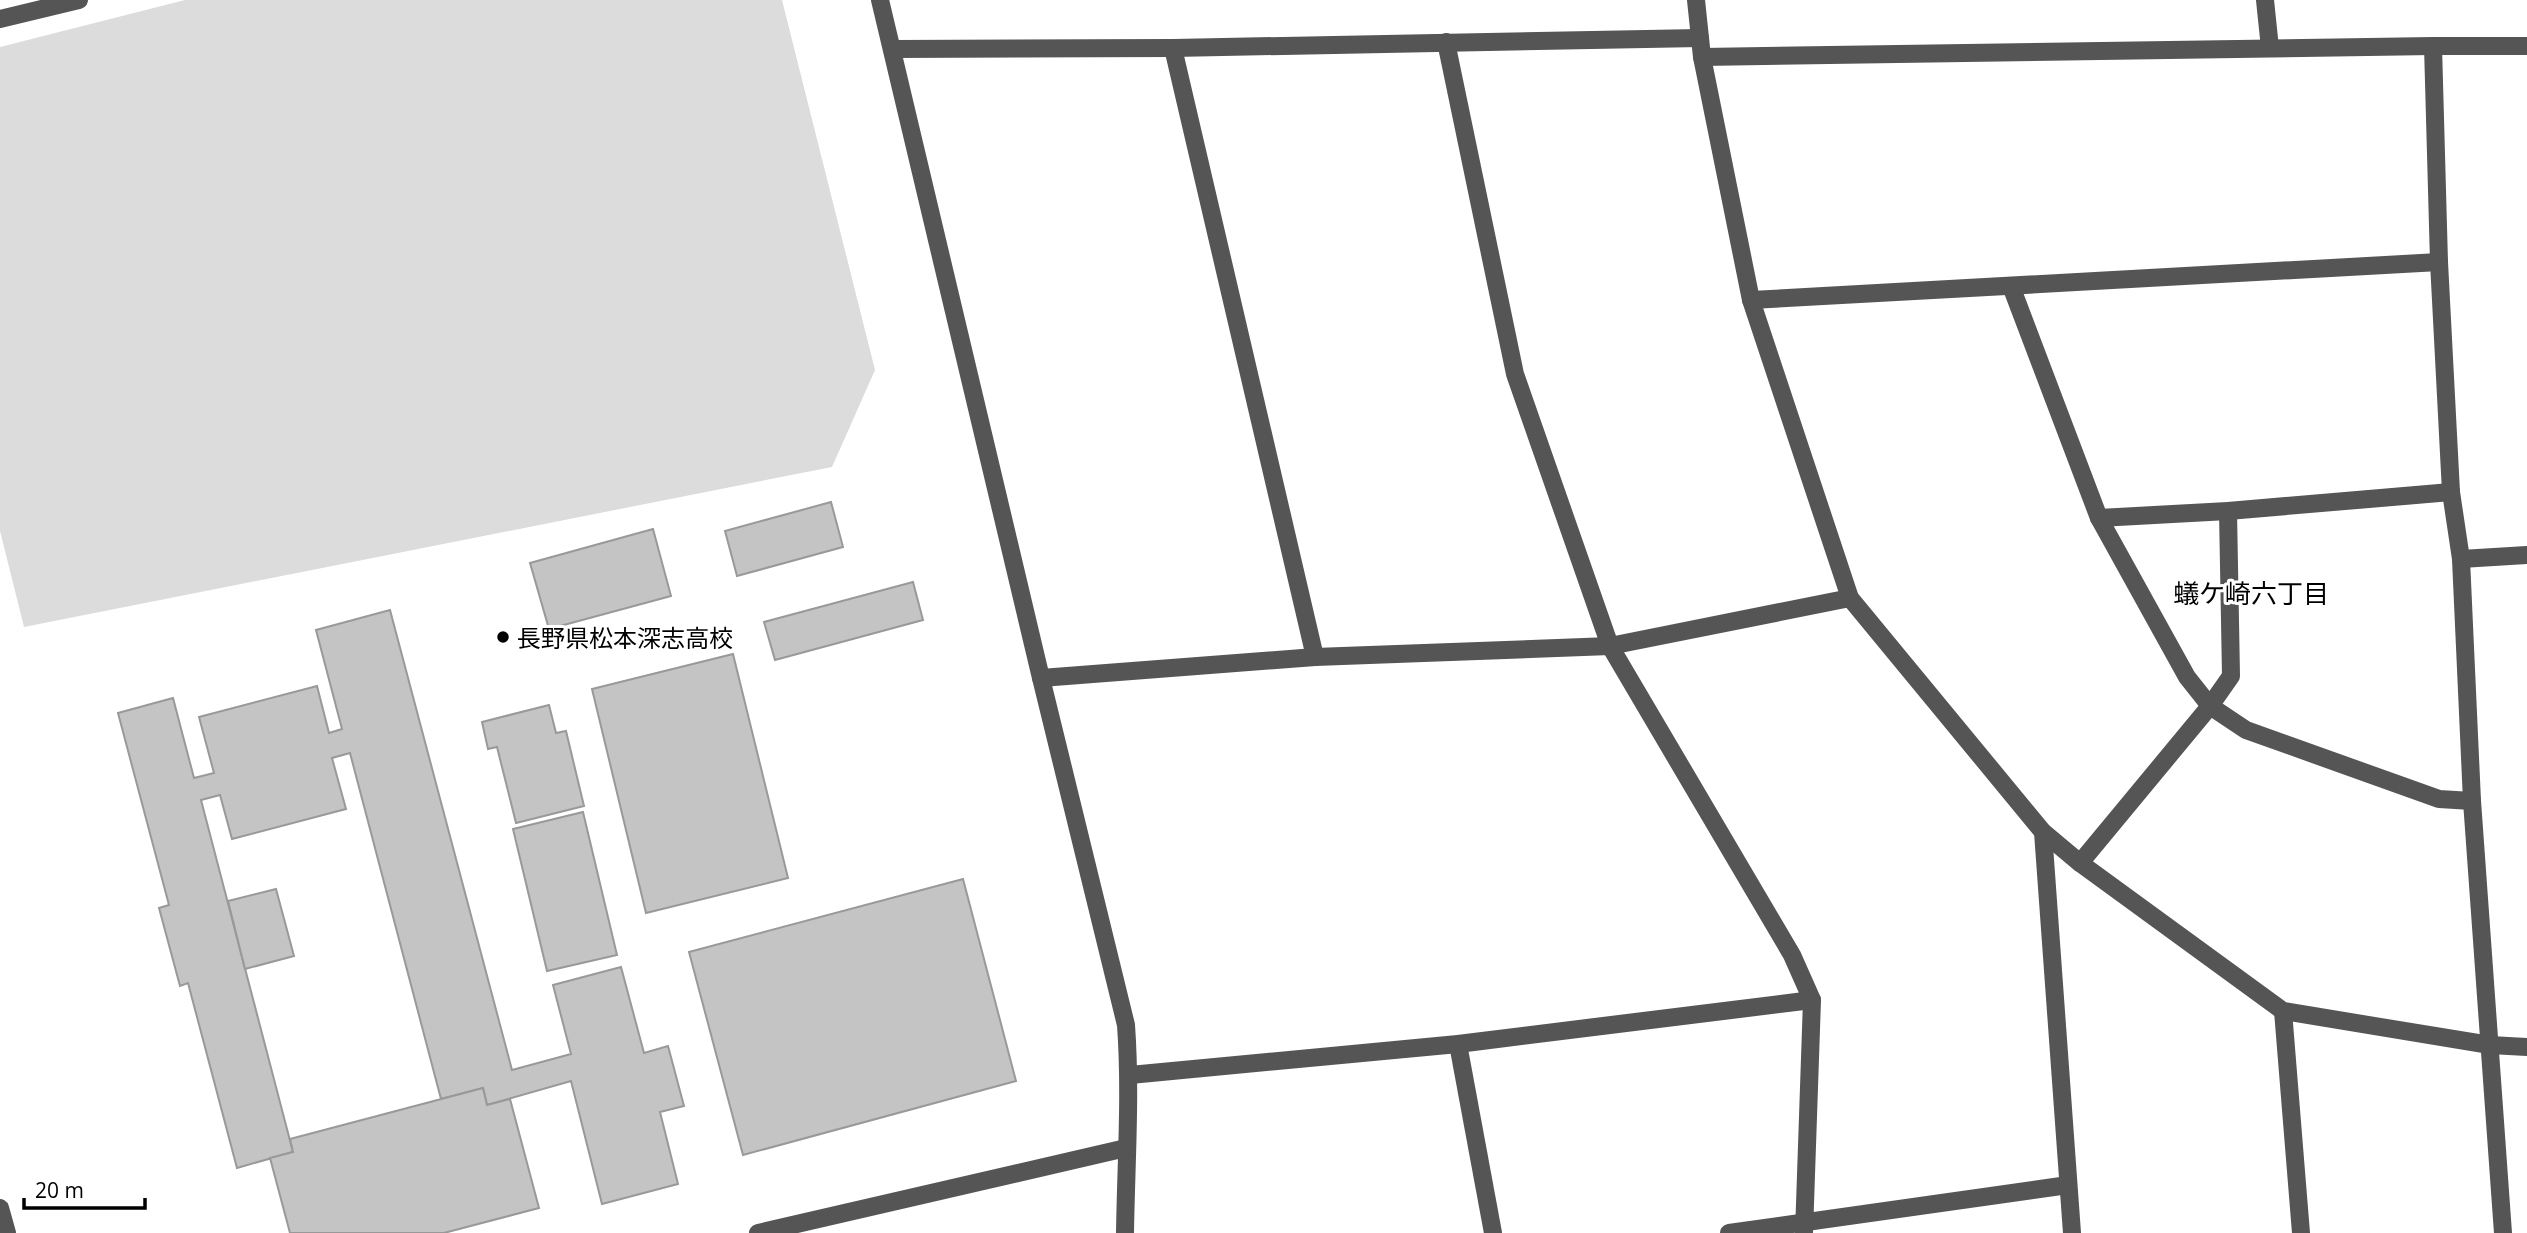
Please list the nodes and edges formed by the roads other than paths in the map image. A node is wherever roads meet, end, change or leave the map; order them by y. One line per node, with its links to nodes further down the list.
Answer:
1 (79, 0): 5 (street)
2 (880, 0): 12 (street)
3 (1696, 0): 10 (street)
4 (2265, 0): 11 (street)
5 (0, 19)
6 (1446, 42): 9 (street); 10 (street); 22 (street)
7 (2433, 46): 8 (street); 11 (street); 13 (street)
8 (2527, 46)
9 (1172, 48): 12 (street); 23 (street)
10 (1701, 48): 11 (street); 15 (street)
11 (2270, 48)
12 (893, 49): 24 (street)
13 (2439, 262): 14 (street); 16 (street)
14 (2011, 286): 15 (street); 18 (street)
15 (1751, 300): 21 (street)
16 (2451, 492): 17 (street); 20 (street)
17 (2228, 511): 18 (street); 25 (street)
18 (2099, 518): 25 (street)
19 (2527, 555): 20 (street)
20 (2461, 559): 26 (street)
21 (1850, 598): 22 (street); 27 (street)
22 (1610, 646): 23 (street); 29 (street)
23 (1314, 657): 24 (street)
24 (1041, 678): 34 (street)
25 (2210, 706): 26 (street); 28 (street)
26 (2472, 801): 32 (street)
27 (2043, 832): 28 (street); 36 (street)
28 (2080, 863): 30 (street)
29 (1812, 1000): 31 (street); 38 (street)
30 (2283, 1011): 32 (street); 45 (street)
31 (1458, 1044): 34 (street); 42 (street)
32 (2490, 1045): 33 (street); 46 (street)
33 (2527, 1047)
34 (1130, 1075): 35 (street)
35 (1126, 1148): 40 (street); 41 (street)
36 (2068, 1185): 38 (street); 44 (street)
37 (0, 1208): 39 (street)
38 (1804, 1228): 43 (street)
39 (7, 1233)
40 (758, 1233)
41 (1125, 1233)
42 (1493, 1233)
43 (1729, 1233)
44 (2072, 1233)
45 (2301, 1233)
46 (2502, 1233)

